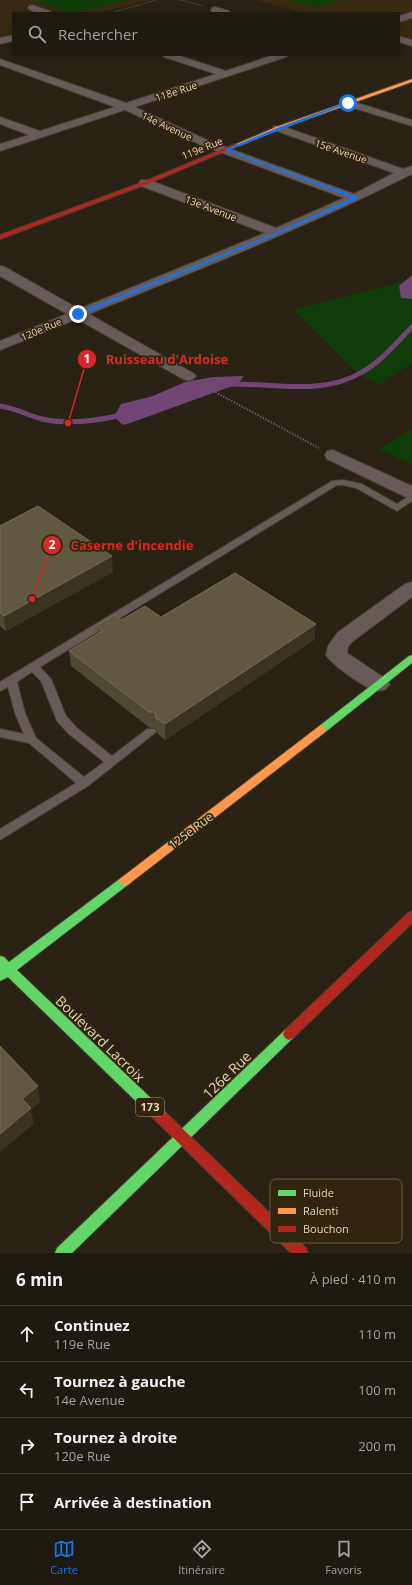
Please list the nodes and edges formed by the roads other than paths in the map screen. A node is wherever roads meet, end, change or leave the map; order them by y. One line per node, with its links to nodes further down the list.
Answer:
1 (32, 8): 3 (street)
2 (215, 10): 4 (street)
3 (44, 12)
4 (222, 12)
5 (412, 15): 6 (street)
6 (400, 19)
7 (12, 38): 9 (street)
8 (400, 39): 10 (street)
9 (0, 42)
10 (412, 42)
11 (170, 56): 14 (street)
12 (281, 56): 14 (street, 118e Rue)
13 (0, 62): 17 (street, 14e Avenue)
14 (227, 74): 17 (street, 118e Rue)
15 (412, 80): 16 (street, 119e Rue)
16 (348, 103): 19 (street); 20 (street, 119e Rue)
17 (126, 107): 21 (street, 118e Rue); 23 (street, 14e Avenue)
18 (0, 120): 21 (street)
19 (412, 123)
20 (278, 128): 23 (street, 119e Rue); 24 (street, 15e Avenue)
21 (39, 136): 22 (street, 118e Rue)
22 (0, 148)
23 (226, 150): 25 (street, 119e Rue); 26 (street, 14e Avenue)
24 (408, 171): 26 (street, 120e Rue)
25 (145, 183): 27 (street, 13e Avenue); 28 (street, 119e Rue)
26 (355, 198): 27 (street, 120e Rue)
27 (276, 233): 30 (street, 120e Rue)
28 (0, 238)
29 (0, 270): 30 (street)
30 (78, 314): 31 (street, 120e Rue); 32 (street)
31 (0, 346)
32 (188, 376)
33 (334, 456): 34 (street)
34 (412, 493)
35 (412, 497): 38 (lane)
36 (412, 588): 40 (street)
37 (412, 658): 40 (street, 125e Rue)
38 (33, 667): 39 (lane); 45 (lane)
39 (11, 680): 41 (lane); 44 (lane)
40 (380, 684): 50 (street, 125e Rue)
41 (0, 687)
42 (151, 732): 45 (lane)
43 (0, 733): 44 (lane)
44 (32, 740): 46 (lane)
45 (112, 762): 46 (lane)
46 (84, 783): 47 (lane)
47 (0, 835)
48 (412, 916): 52 (street, 126e Rue)
49 (0, 961): 50 (street, Boulevard Lacroix / 173)
50 (8, 969): 51 (street, 125e Rue); 52 (street, Boulevard Lacroix / 173)
51 (0, 976)
52 (182, 1138): 53 (street, Boulevard Lacroix / 173); 55 (street, 126e Rue)
53 (270, 1223)
54 (291, 1243): 56 (street, Boulevard Lacroix / 173)
55 (62, 1253)
56 (301, 1253)

